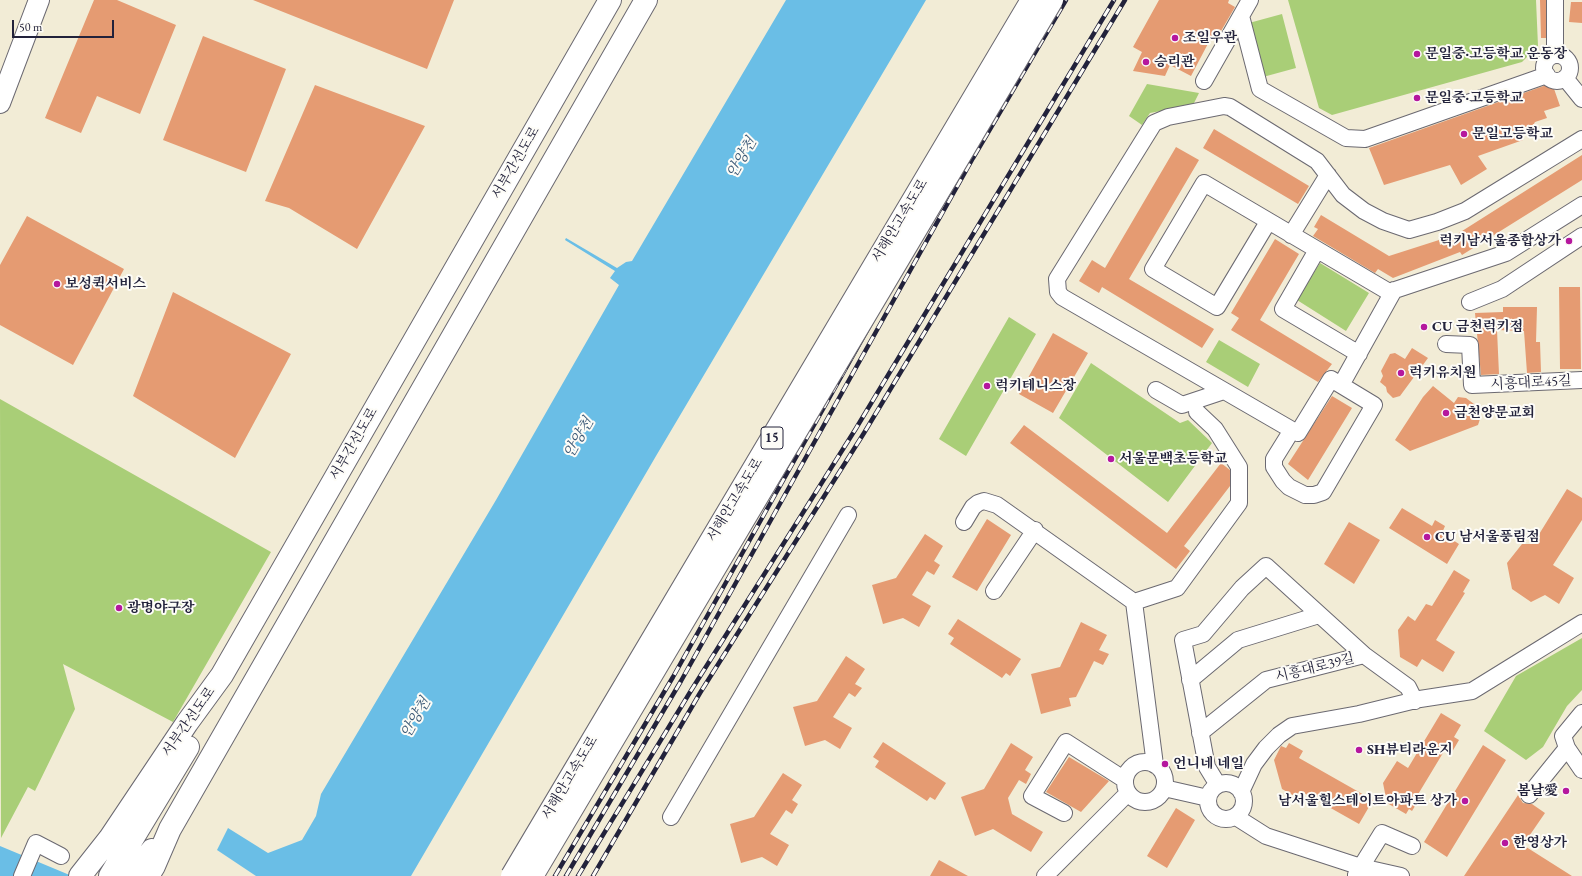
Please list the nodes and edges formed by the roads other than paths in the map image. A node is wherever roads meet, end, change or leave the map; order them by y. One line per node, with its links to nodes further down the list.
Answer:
1 (39, 0): 16 (main road)
2 (599, 0): 10 (highway)
3 (610, 0): 10 (highway, 서부간선도로)
4 (646, 0): 60 (highway)
5 (1032, 0): 69 (highway, 서해안고속도로 / 15, bridge)
6 (1052, 0): 70 (highway, 서해안고속도로 / 15, bridge)
7 (1250, 0): 9 (street)
8 (1555, 0): 11 (street)
9 (1241, 16): 12 (street); 14 (street)
10 (594, 27): 42 (highway, 서부간선도로)
11 (1555, 55): 12 (street); 13 (street)
12 (1547, 76): 13 (street)
13 (1565, 78): 15 (street)
14 (1204, 81)
15 (1582, 100)
16 (0, 103)
17 (1582, 139): 18 (street)
18 (1328, 175): 21 (street); 31 (street)
19 (1582, 205): 24 (street)
20 (1268, 222): 20 (street); 21 (street)
21 (1291, 235): 23 (street)
22 (1582, 236): 25 (street)
23 (1317, 250): 24 (street); 27 (street)
24 (1394, 290): 27 (street)
25 (1470, 302)
26 (1446, 344): 28 (street, 시흥대로45길)
27 (1359, 354): 29 (street)
28 (1582, 380)
29 (1341, 385): 33 (street); 33 (street)
30 (1156, 390): 31 (street)
31 (1224, 391): 33 (street)
32 (1197, 412): 38 (street)
33 (1292, 430)
34 (848, 515): 59 (street)
35 (964, 522): 36 (street)
36 (1035, 530): 37 (street); 38 (street)
37 (994, 591)
38 (1134, 602): 46 (street)
39 (1319, 615): 41 (street, 시흥대로39길); 43 (street); 43 (street, 시흥대로39길)
40 (1582, 623): 44 (street)
41 (1364, 655): 44 (street); 47 (street, 시흥대로39길)
42 (222, 675): 64 (highway, 서부간선도로); 66 (highway)
43 (1190, 680): 47 (street, 시흥대로39길)
44 (1415, 701): 54 (street)
45 (1582, 713): 48 (street)
46 (1150, 724): 49 (street); 51 (street)
47 (1200, 733): 52 (street, 시흥대로39길)
48 (1567, 748): 50 (street); 55 (street)
49 (1155, 765): 51 (street); 53 (street)
50 (1582, 770)
51 (1128, 780): 53 (street); 57 (street); 71 (street)
52 (1218, 785): 54 (street); 56 (street)
53 (1164, 788): 56 (street)
54 (1241, 792): 58 (street)
55 (1529, 795)
56 (1208, 798): 58 (street)
57 (1064, 814)
58 (1236, 816): 63 (street)
59 (671, 817)
60 (170, 829): 67 (highway); 68 (highway)
61 (1412, 846): 63 (street)
62 (61, 856): 65 (street)
63 (1358, 872): 72 (street)
64 (81, 875)
65 (22, 876)
66 (110, 876)
67 (130, 876)
68 (148, 876)
69 (512, 876)
70 (532, 876)
71 (1045, 876)
72 (1401, 876)

